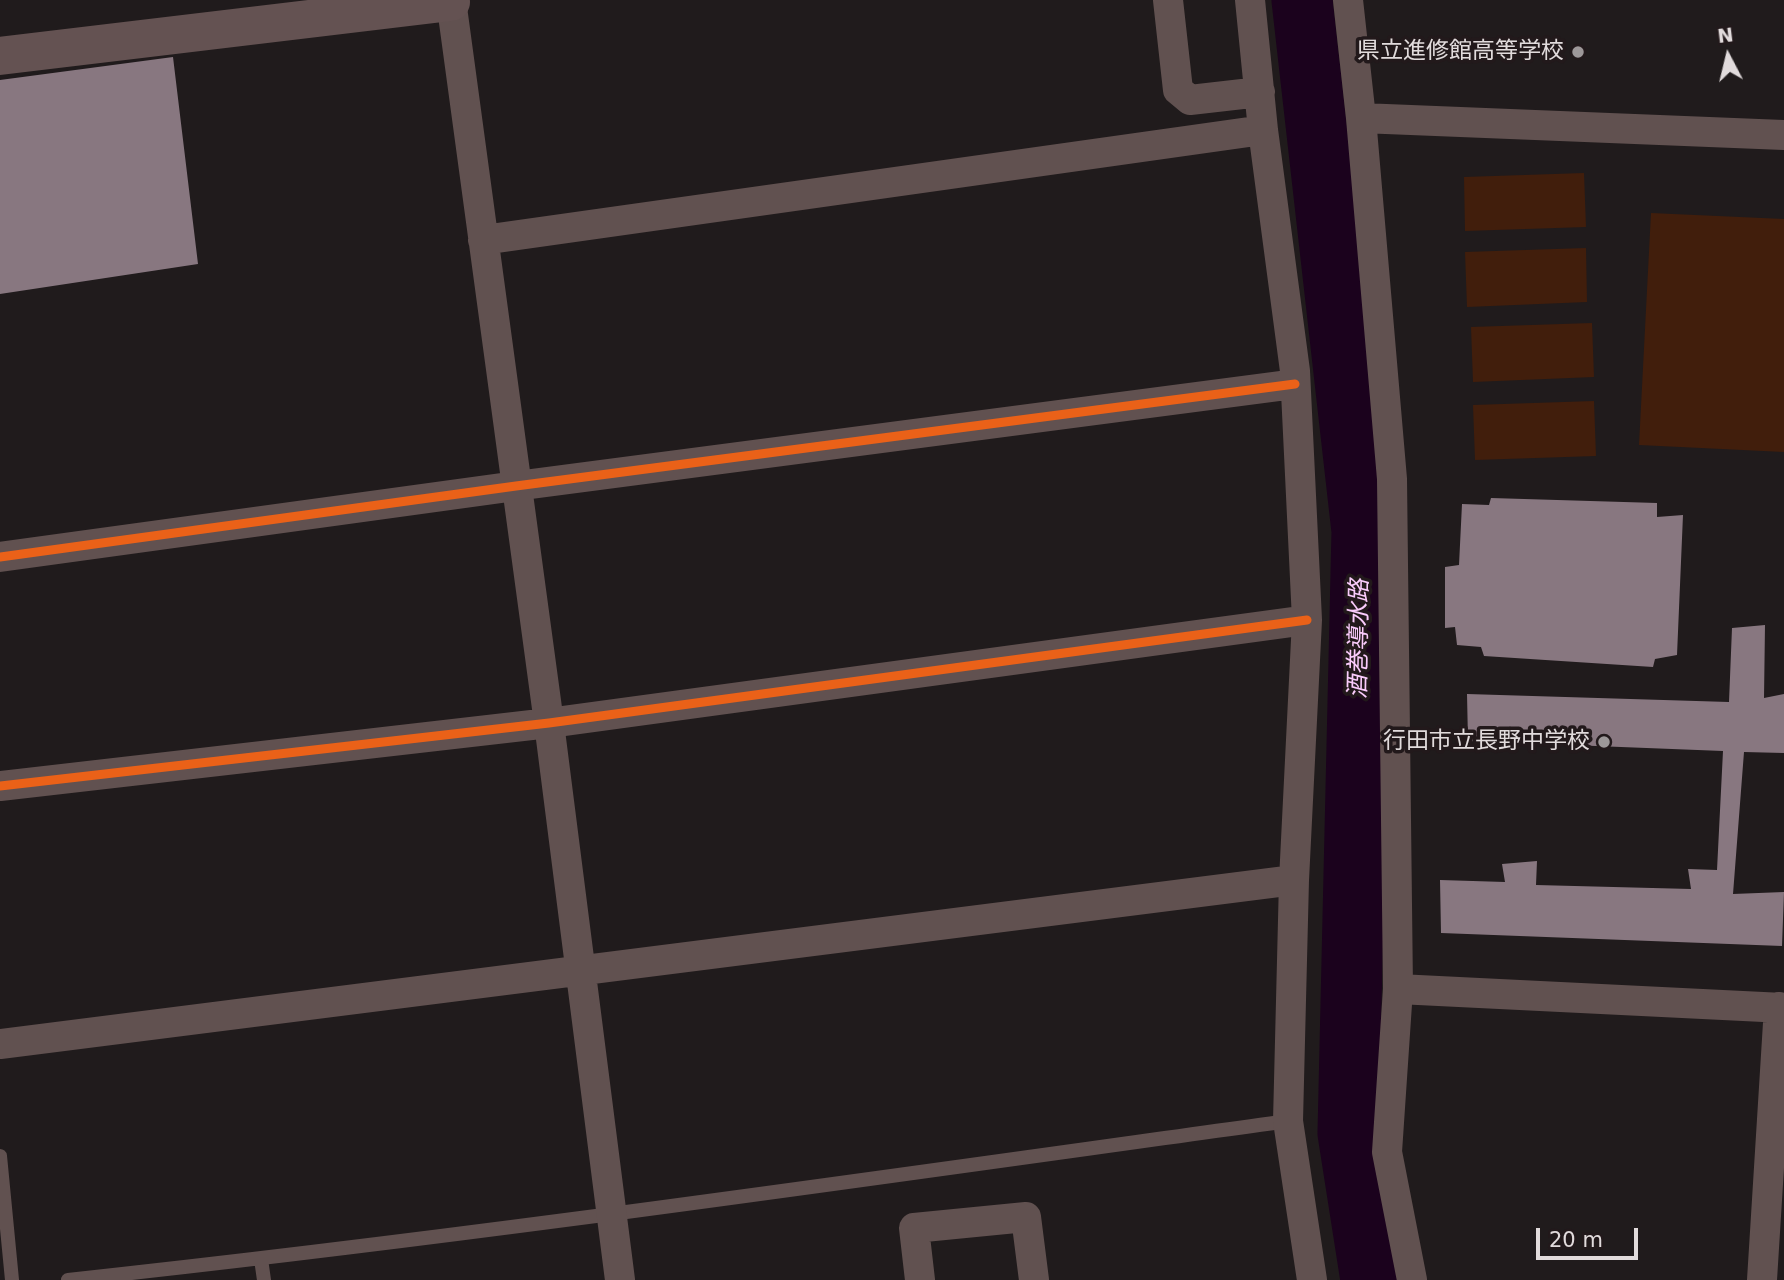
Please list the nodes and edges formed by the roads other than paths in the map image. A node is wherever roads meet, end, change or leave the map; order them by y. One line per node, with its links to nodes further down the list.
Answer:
1 (1168, 0): 6 (street)
2 (1250, 0): 6 (street)
3 (1349, 0): 7 (street)
4 (458, 1): 5 (street); 10 (street)
5 (0, 56)
6 (1260, 92): 8 (street)
7 (1361, 118): 9 (street); 19 (street)
8 (1263, 130): 10 (street); 11 (street)
9 (1784, 135)
10 (483, 240): 12 (street)
11 (1296, 384): 12 (street); 14 (street)
12 (516, 486): 13 (street); 15 (street)
13 (0, 557)
14 (1307, 620): 15 (street); 17 (street)
15 (549, 723): 16 (street); 18 (street)
16 (0, 786)
17 (1294, 880): 18 (street); 22 (street)
18 (581, 970): 21 (street); 24 (street)
19 (1398, 989): 20 (street); 33 (street)
20 (1782, 1007): 34 (street)
21 (0, 1044)
22 (1288, 1121): 24 (lane); 32 (street)
23 (0, 1156): 26 (lane)
24 (611, 1215): 25 (lane); 29 (street)
25 (261, 1259): 27 (lane); 28 (lane)
26 (12, 1280)
27 (68, 1280)
28 (264, 1280)
29 (620, 1280)
30 (920, 1280): 31 (street)
31 (1034, 1280)
32 (1312, 1280)
33 (1412, 1280)
34 (1762, 1280)

